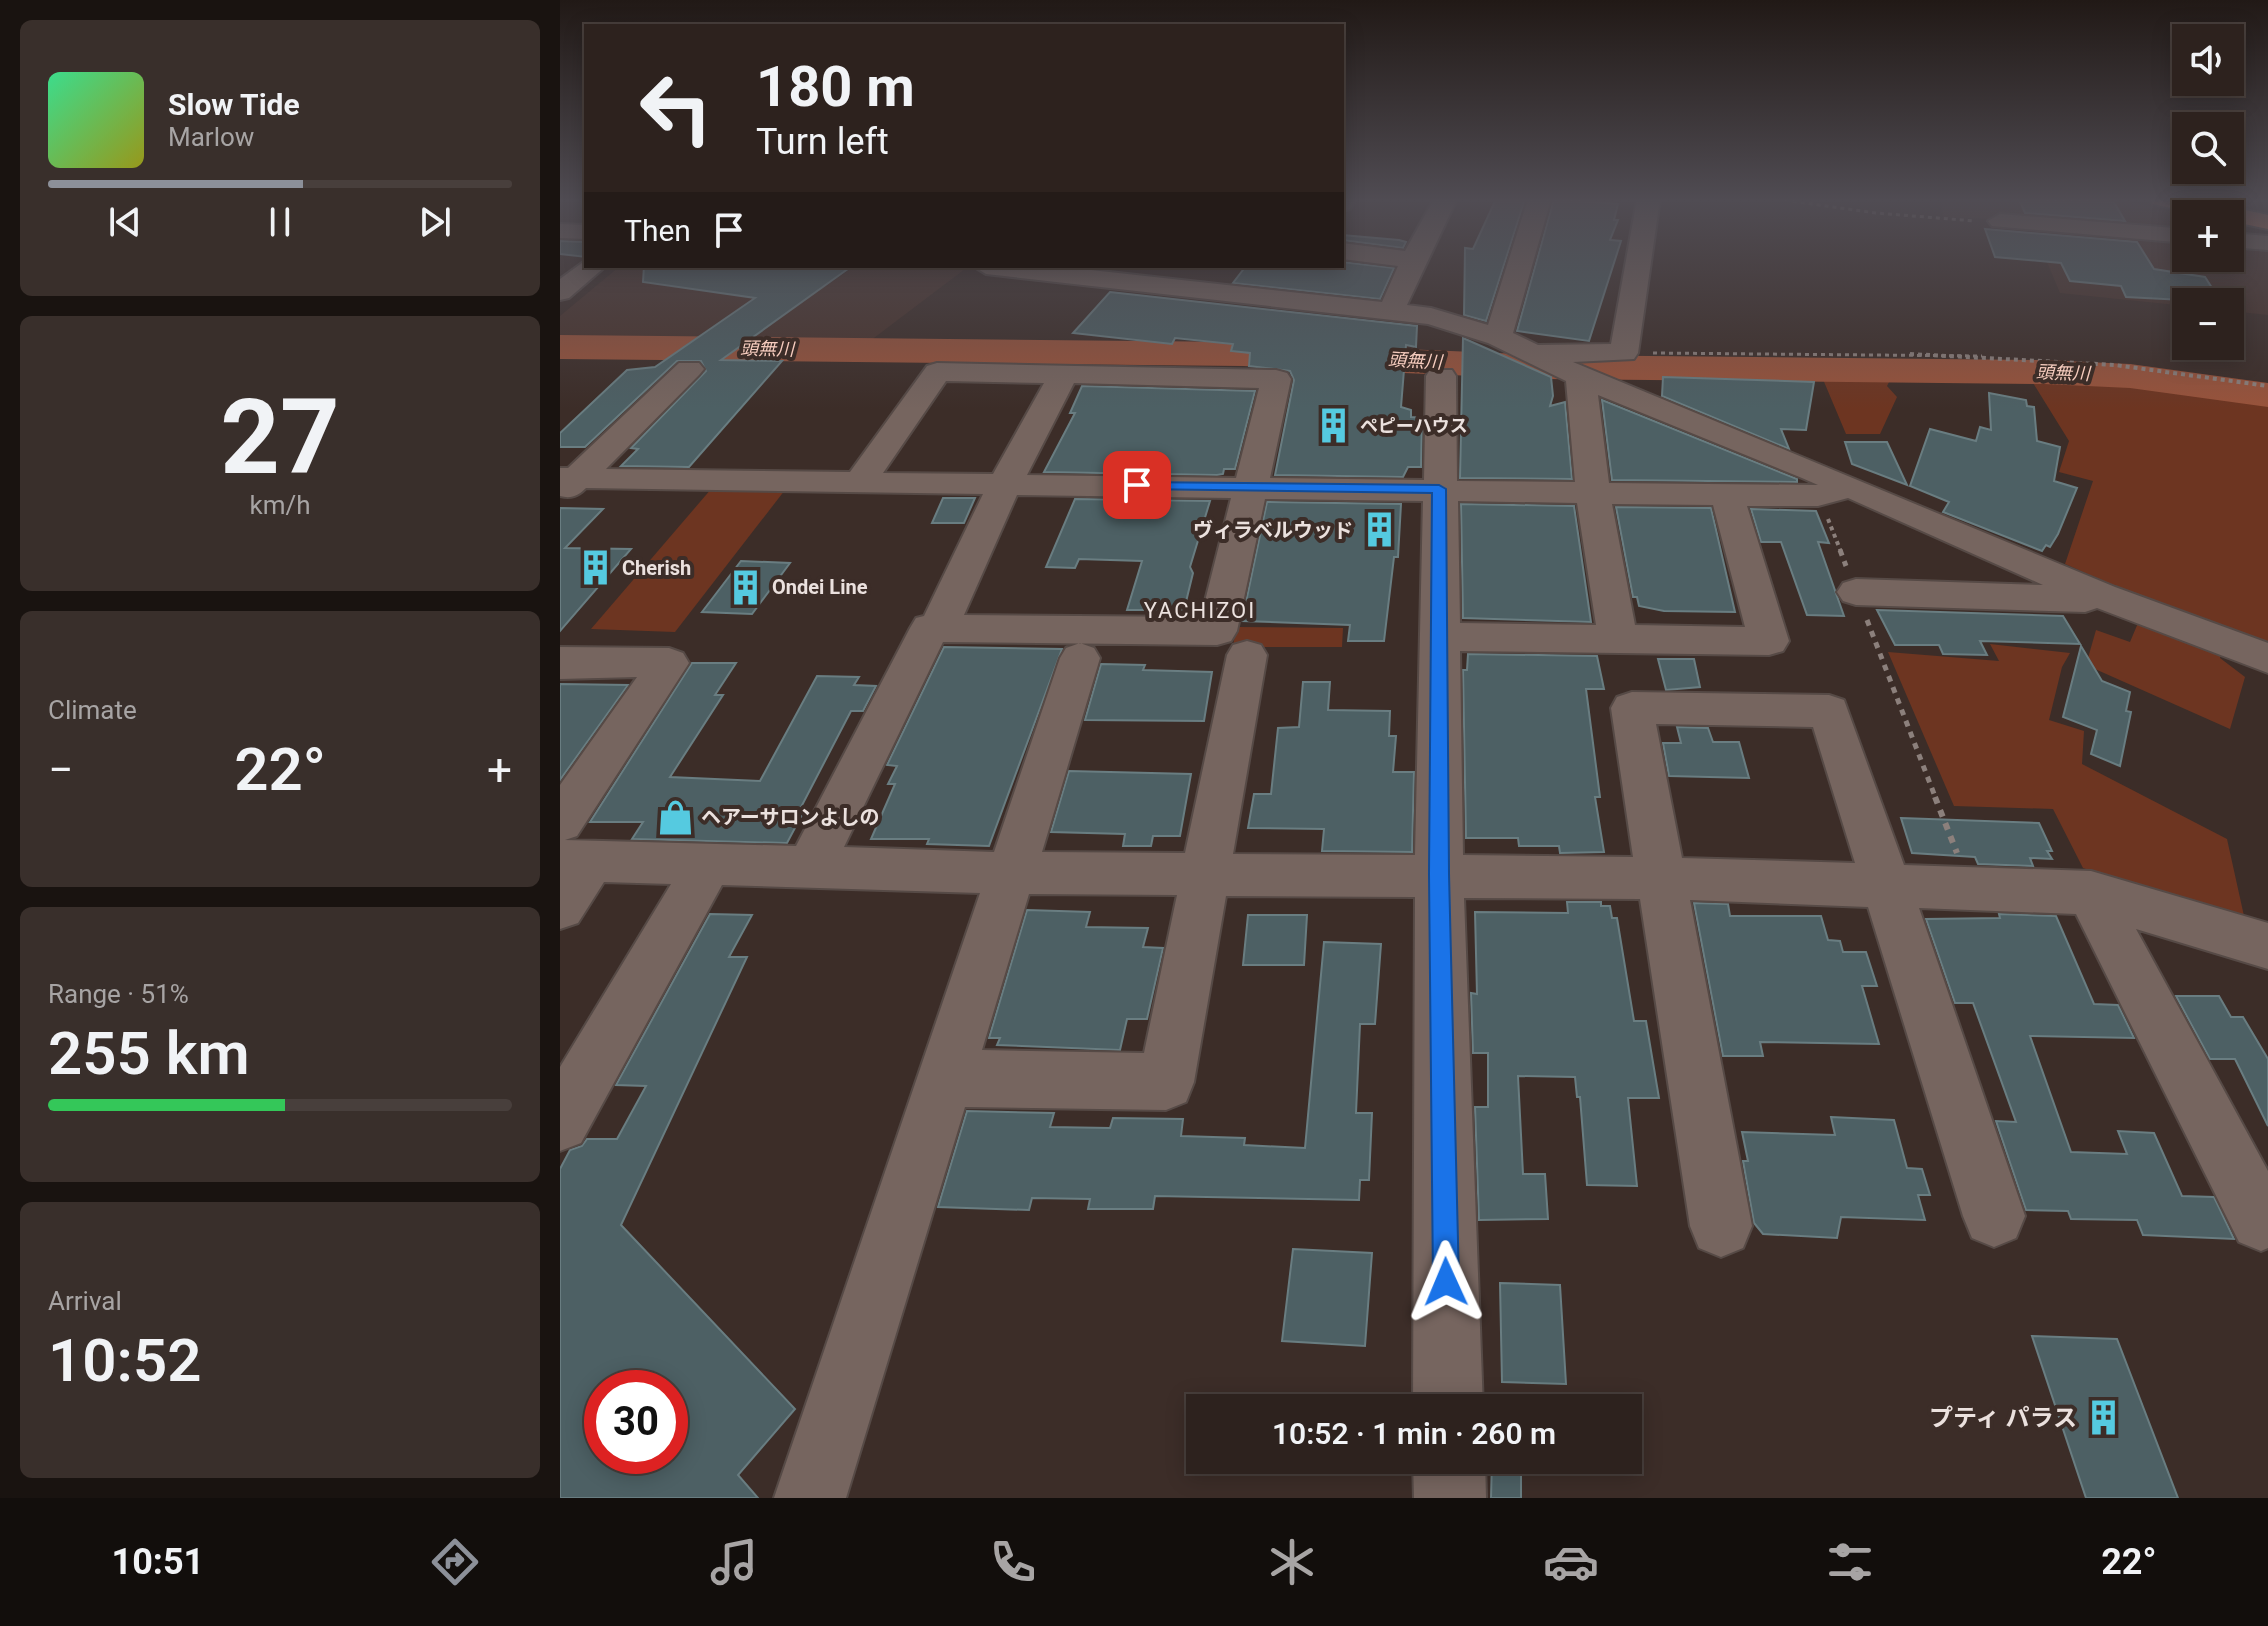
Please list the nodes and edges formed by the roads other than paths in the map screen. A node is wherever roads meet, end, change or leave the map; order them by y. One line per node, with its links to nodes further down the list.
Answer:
1 (589, 269): 6 (street)
2 (1026, 269): 7 (street)
3 (1409, 269): 7 (street)
4 (1519, 269): 8 (street)
5 (1638, 269): 9 (street)
6 (560, 292)
7 (1391, 312): 8 (street)
8 (1498, 337): 9 (street)
9 (1536, 353): 13 (street)
10 (689, 369): 16 (street)
11 (1064, 374): 14 (street); 15 (street); 17 (street)
12 (1441, 376): 18 (street)
13 (1581, 377): 19 (street); 20 (street)
14 (861, 480): 15 (street); 16 (street)
15 (1006, 482): 17 (street); 24 (street)
16 (566, 484)
17 (1251, 486): 18 (street); 24 (street)
18 (1439, 489): 20 (street); 25 (street)
19 (1833, 492): 21 (street); 23 (street)
20 (1593, 493): 21 (street); 26 (street)
21 (1727, 495): 26 (street)
22 (1856, 592): 23 (street)
23 (2114, 600): 29 (street)
24 (938, 628): 34 (street)
25 (1438, 637): 26 (street); 37 (street)
26 (1618, 640)
27 (1247, 655): 36 (street)
28 (1080, 658): 35 (street)
29 (2268, 658)
30 (560, 664): 31 (street)
31 (560, 822)
32 (575, 861): 33 (street); 41 (street)
33 (709, 864): 34 (street); 44 (street)
34 (811, 865): 35 (street)
35 (1012, 873): 36 (street); 43 (street)
36 (1205, 873): 37 (street); 43 (street)
37 (1439, 874): 38 (street); 48 (street)
38 (1660, 878): 39 (street); 39 (street); 47 (street)
39 (1887, 884): 40 (street); 45 (street)
40 (2091, 893): 42 (street); 46 (street)
41 (560, 907)
42 (2268, 946)
43 (947, 1078): 50 (street)
44 (560, 1122)
45 (1994, 1216)
46 (2261, 1220)
47 (1721, 1226)
48 (1448, 1394)
49 (1449, 1474): 51 (street)
50 (810, 1498)
51 (1450, 1498)

